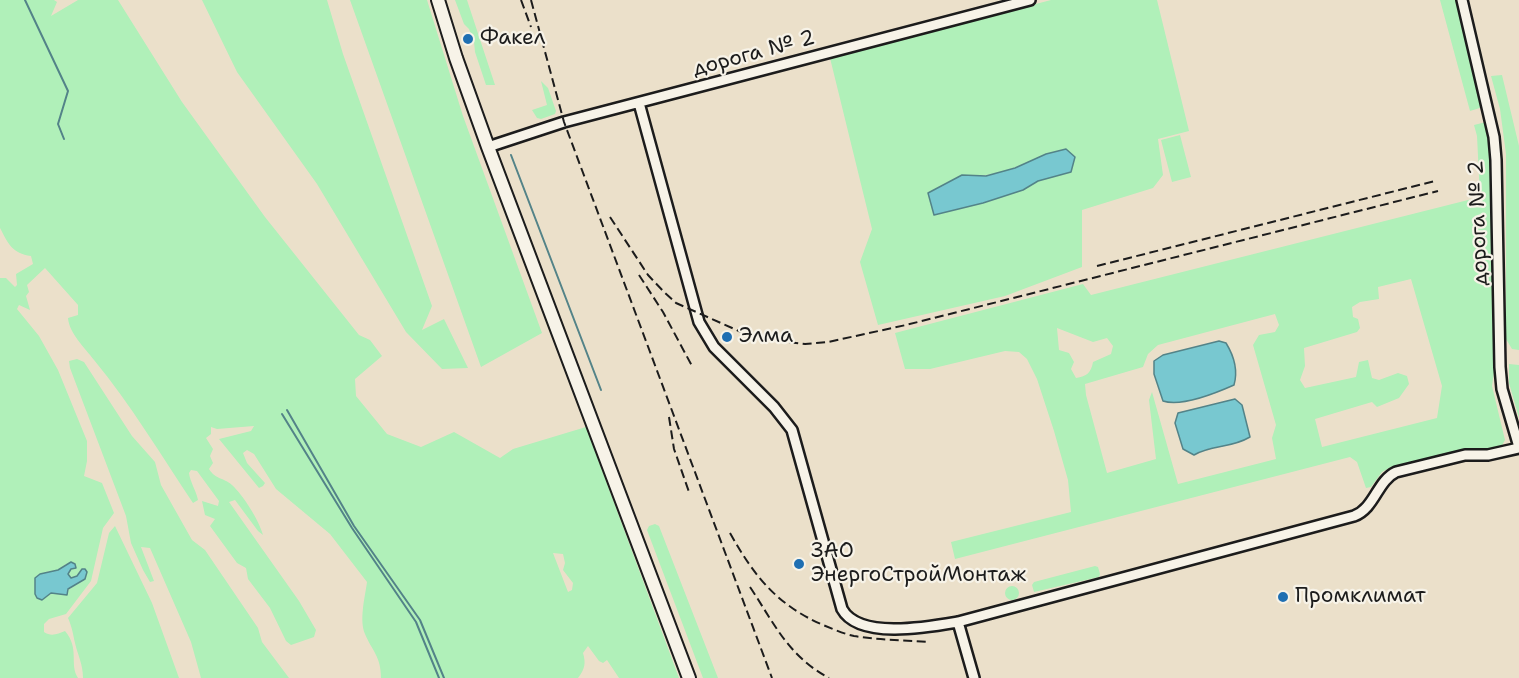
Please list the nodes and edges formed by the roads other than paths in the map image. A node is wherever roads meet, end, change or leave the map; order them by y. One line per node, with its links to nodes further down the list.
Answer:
1 (438, 0): 5 (main road)
2 (1030, 0): 4 (street, дорога № 2)
3 (1462, 0): 6 (street, дорога № 2)
4 (639, 103): 5 (street, дорога № 2); 7 (street)
5 (488, 147): 8 (main road)
6 (1519, 447): 7 (street)
7 (958, 622): 9 (street)
8 (689, 678)
9 (974, 678)

